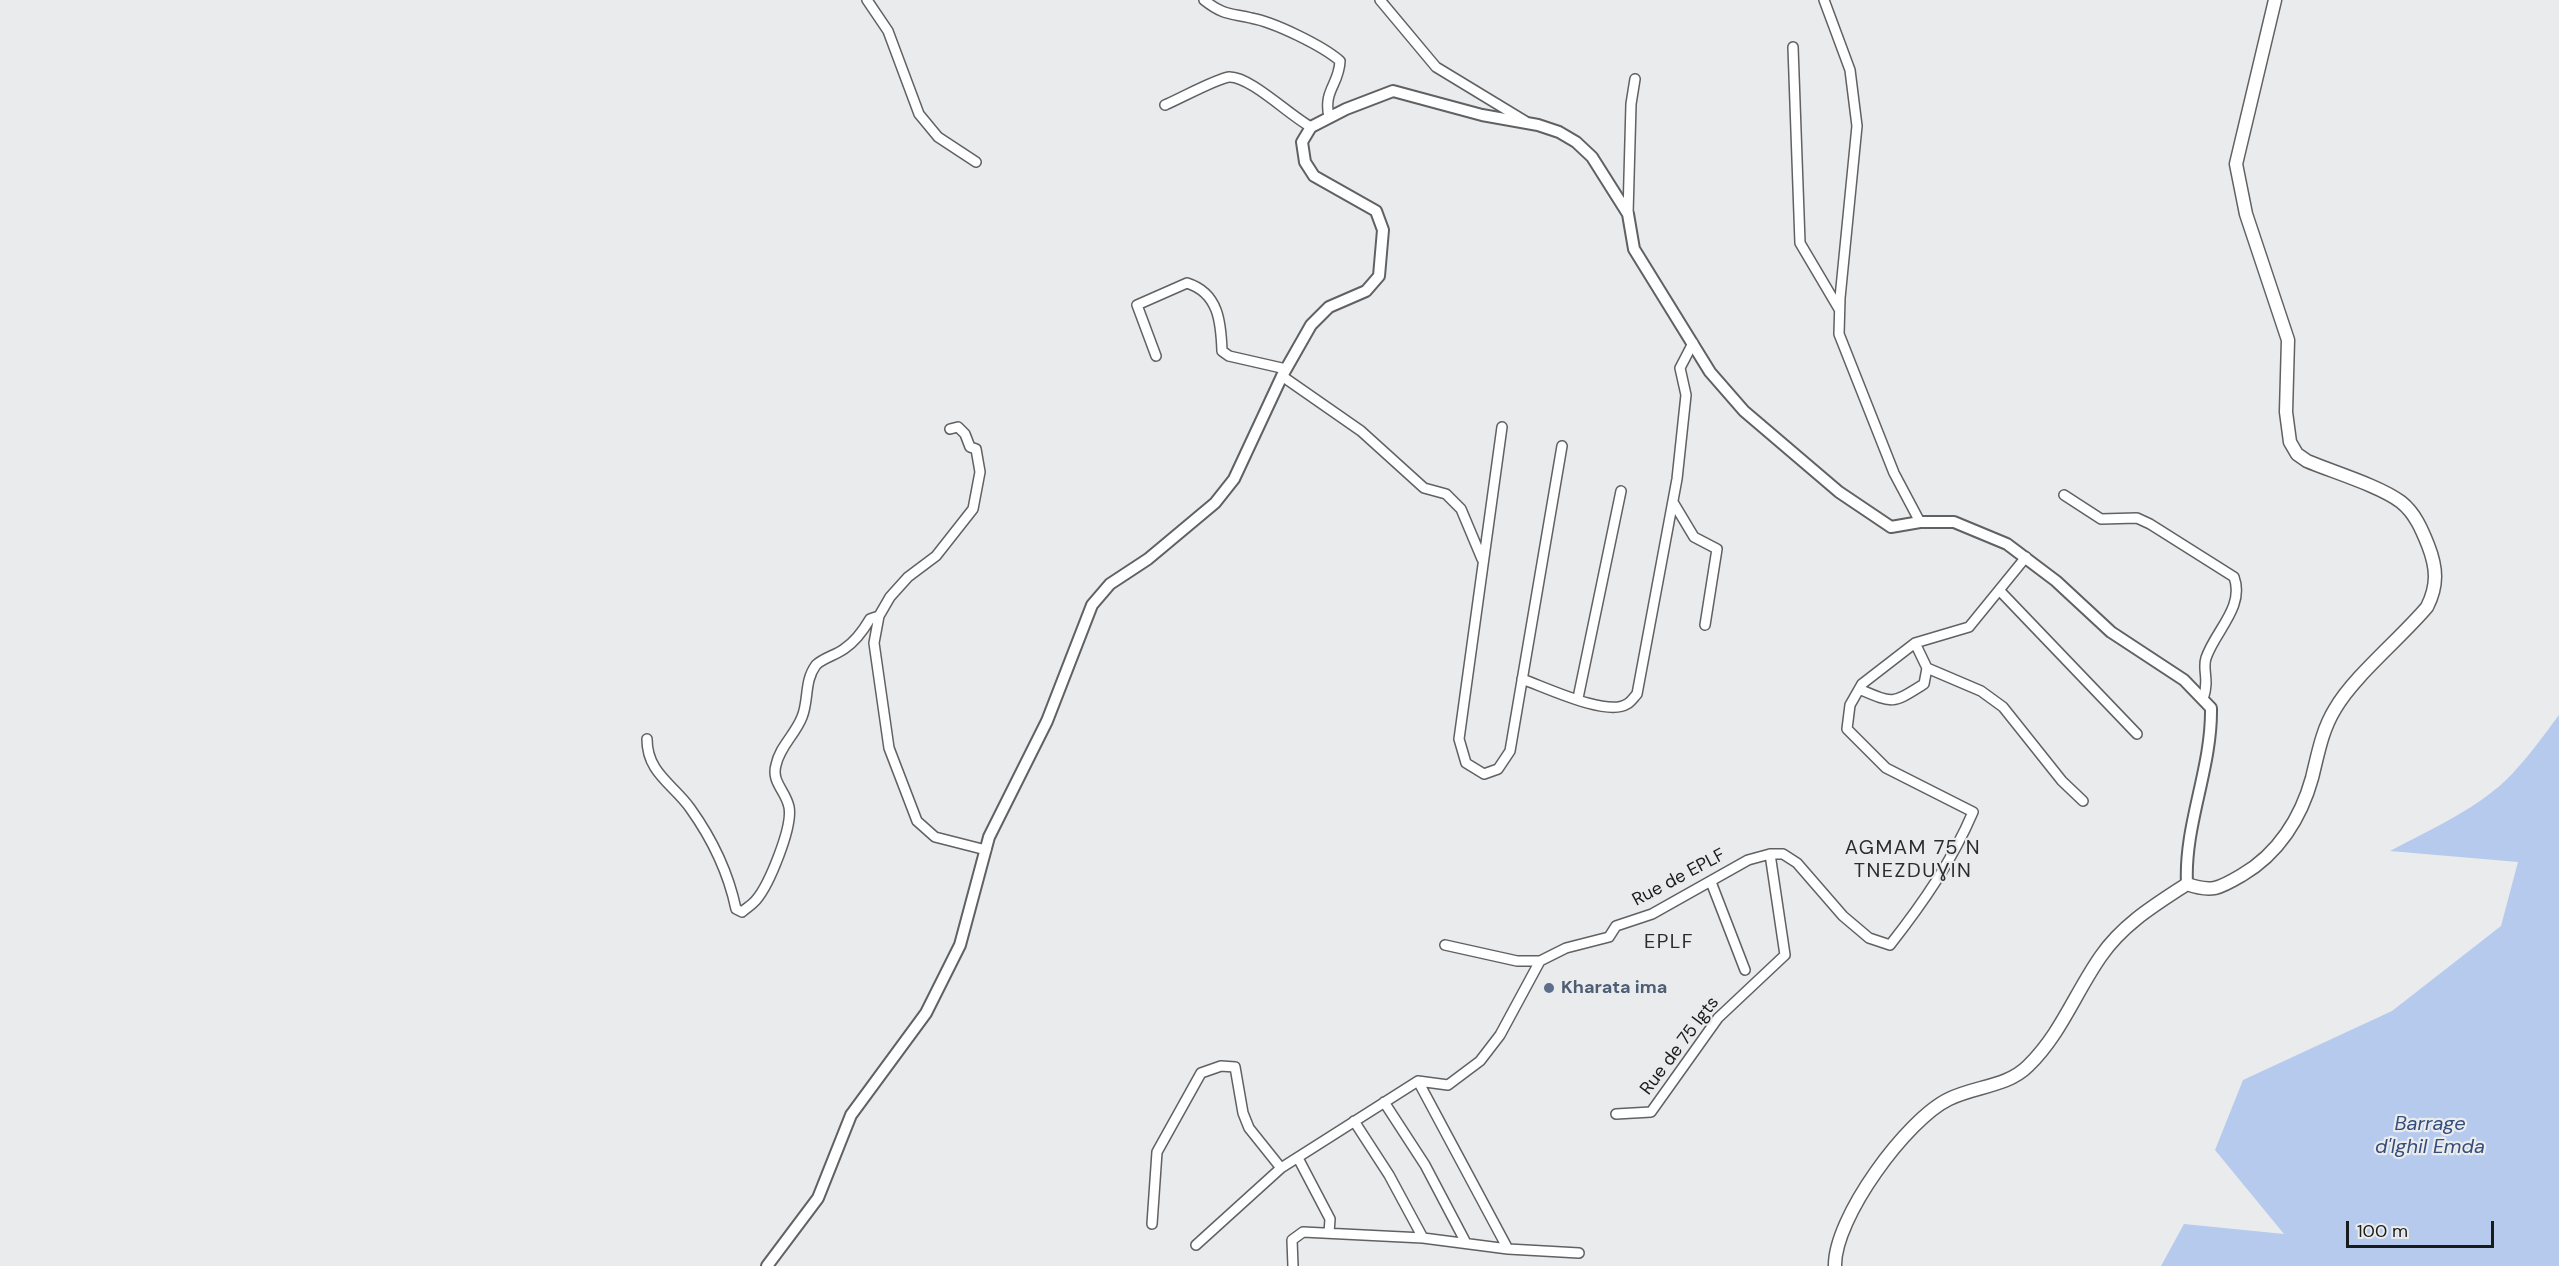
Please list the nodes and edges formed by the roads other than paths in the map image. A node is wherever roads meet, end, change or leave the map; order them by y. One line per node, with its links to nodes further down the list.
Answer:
1 (867, 0): 12 (street)
2 (1204, 0): 9 (street)
3 (1380, 0): 10 (street)
4 (1824, 0): 14 (street)
5 (2274, 0): 42 (main road)
6 (1793, 46): 14 (street)
7 (1635, 79): 13 (street)
8 (1165, 105): 11 (street)
9 (1335, 114): 10 (street); 11 (street)
10 (1527, 123): 13 (street)
11 (1311, 127): 17 (street)
12 (976, 162)
13 (1628, 214): 15 (street)
14 (1840, 311): 24 (street)
15 (1693, 343): 23 (street); 24 (street)
16 (1156, 357): 17 (street)
17 (1284, 373): 26 (street); 39 (street)
18 (1502, 428): 26 (street)
19 (950, 429): 28 (street)
20 (1562, 446): 32 (street)
21 (1621, 491): 34 (street)
22 (2064, 495): 35 (street)
23 (1673, 502): 29 (street); 34 (street)
24 (1920, 522): 25 (street)
25 (2026, 557): 27 (street); 35 (street)
26 (1482, 560): 32 (street)
27 (2000, 591): 30 (street); 36 (street)
28 (879, 616): 37 (street); 39 (street)
29 (1705, 625)
30 (1915, 643): 31 (street); 33 (street)
31 (1927, 668): 33 (street); 38 (street)
32 (1522, 679): 34 (street)
33 (1859, 689): 40 (street)
34 (1578, 698)
35 (2203, 699): 42 (street)
36 (2136, 734)
37 (647, 739)
38 (2083, 801)
39 (986, 850): 59 (street)
40 (1770, 854): 41 (street, Rue de EPLF); 48 (street, Rue de 75 lgts)
41 (1712, 882): 44 (street, Rue de EPLF); 45 (street)
42 (2187, 884): 61 (main road)
43 (1445, 945): 44 (street)
44 (1540, 961): 46 (street)
45 (1745, 970)
46 (1418, 1081): 47 (street); 57 (street)
47 (1384, 1102): 49 (street); 55 (street)
48 (1616, 1114)
49 (1354, 1121): 50 (street); 54 (street)
50 (1298, 1158): 51 (street); 53 (street)
51 (1281, 1168): 52 (street); 56 (street)
52 (1152, 1224)
53 (1329, 1233): 54 (street); 60 (street)
54 (1423, 1238): 55 (street)
55 (1465, 1241): 57 (street)
56 (1196, 1245)
57 (1508, 1249): 58 (street)
58 (1579, 1253)
59 (767, 1266)
60 (1293, 1266)
61 (1835, 1266)

